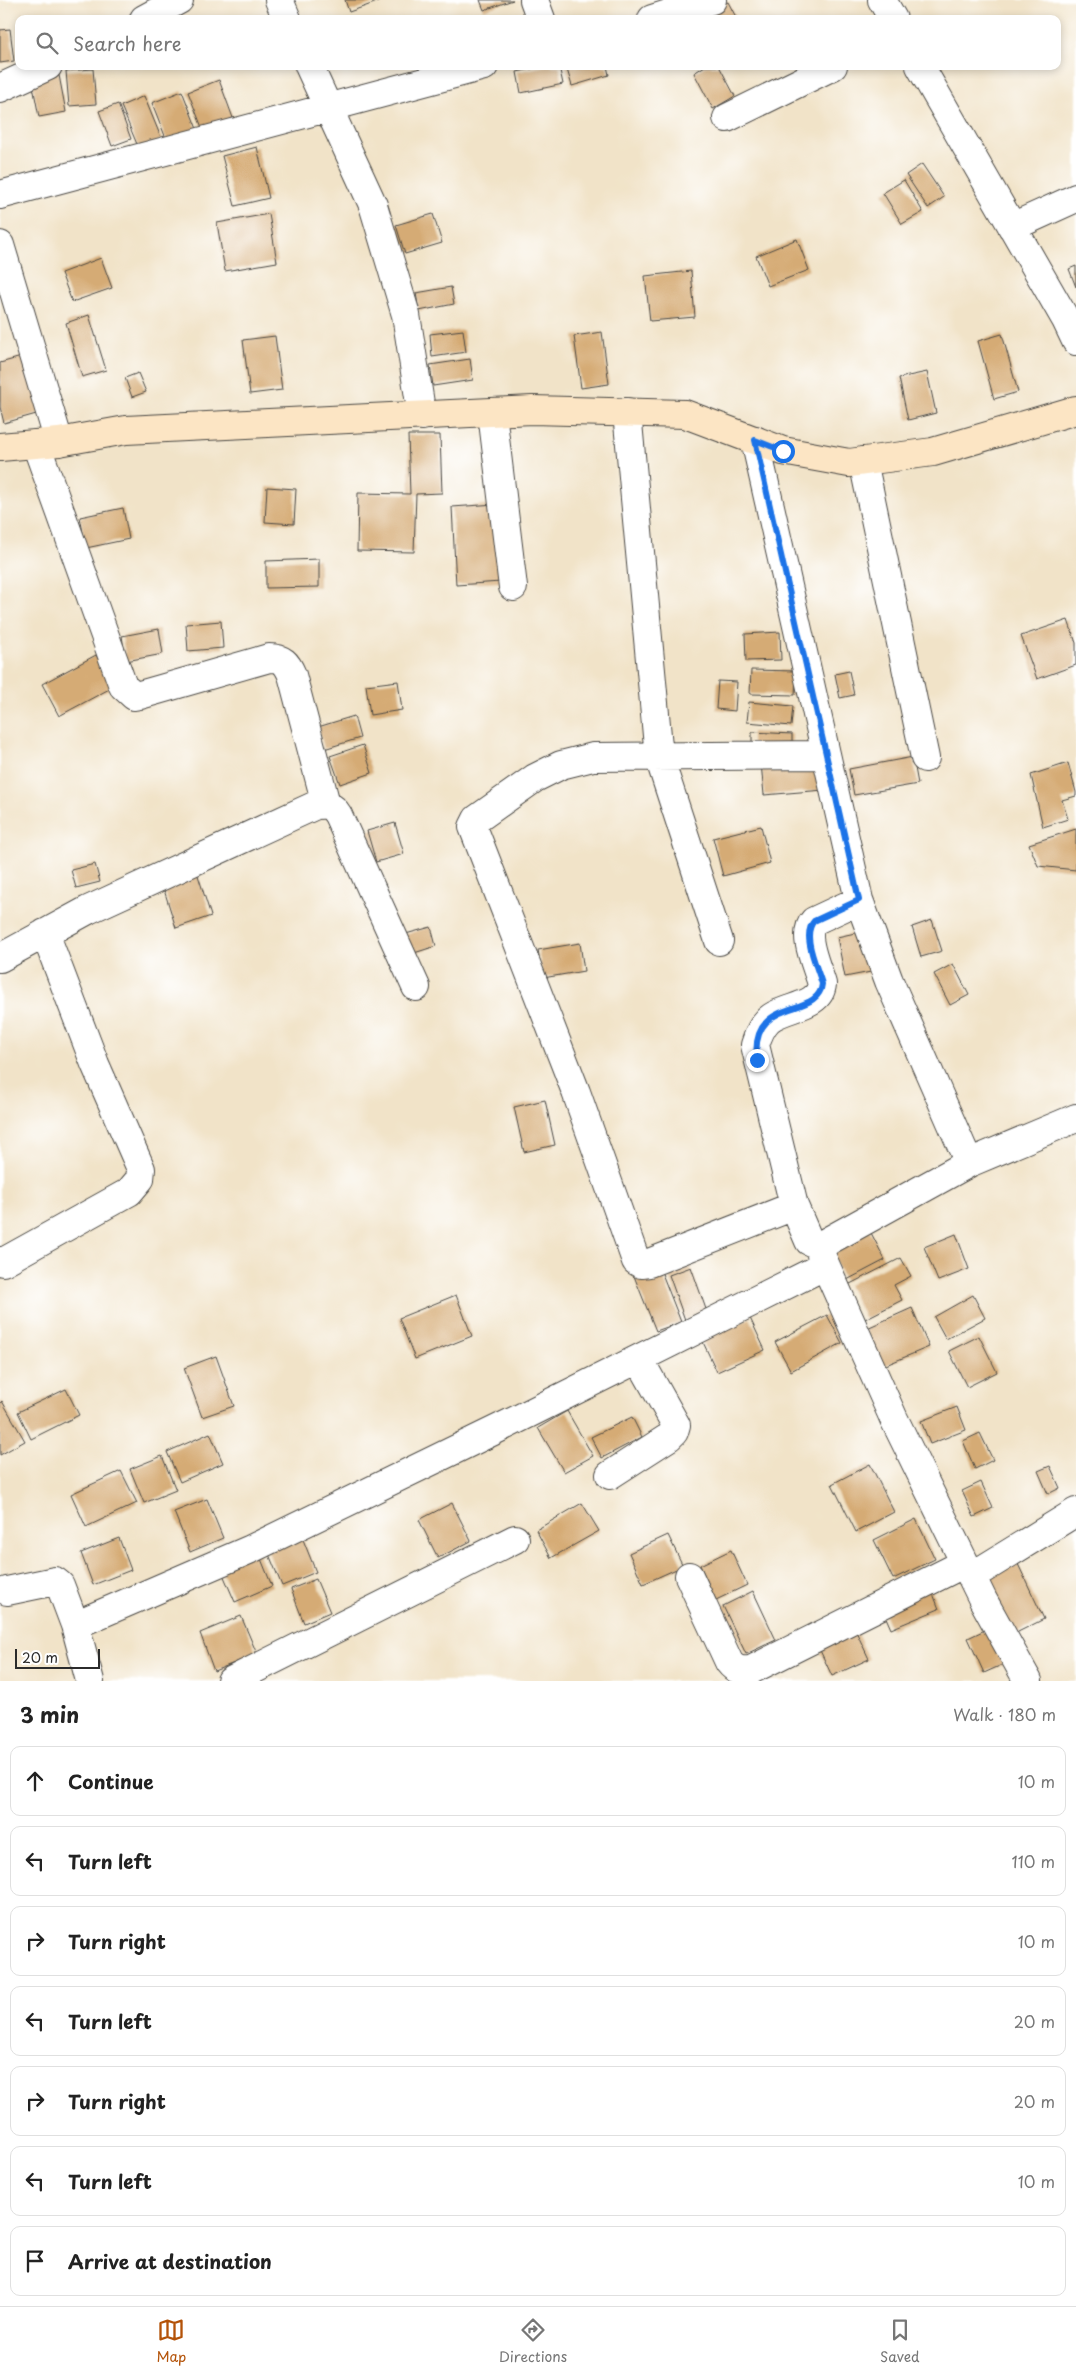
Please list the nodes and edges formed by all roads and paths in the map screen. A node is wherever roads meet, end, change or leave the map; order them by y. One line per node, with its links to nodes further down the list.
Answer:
1 (180, 0): 6 (street)
2 (279, 0): 7 (street)
3 (534, 0): 8 (street)
4 (712, 0): 9 (street)
5 (882, 0): 10 (street)
6 (152, 15)
7 (285, 15)
8 (540, 15)
9 (665, 15)
10 (891, 15)
11 (39, 70): 16 (street)
12 (311, 70): 17 (street)
13 (469, 70): 17 (street)
14 (825, 70): 18 (street)
15 (922, 70): 21 (street)
16 (0, 88)
17 (328, 109): 19 (street); 27 (street)
18 (727, 118)
19 (0, 195)
20 (1076, 198): 21 (street)
21 (1012, 227): 23 (street)
22 (0, 246): 29 (street)
23 (1076, 341)
24 (1076, 410): 31 (street)
25 (627, 412): 26 (street); 28 (street); 34 (street)
26 (492, 413): 27 (street); 32 (street)
27 (422, 416): 29 (street)
28 (755, 440): 31 (street); 33 (street)
29 (47, 443): 30 (street); 36 (street)
30 (0, 447)
31 (863, 461): 35 (street)
32 (513, 587)
33 (826, 755): 34 (street); 37 (street)
34 (659, 757): 39 (street); 44 (street)
35 (925, 758)
36 (326, 804): 38 (street); 41 (street)
37 (859, 900): 43 (street); 44 (street)
38 (45, 933): 40 (street); 46 (street)
39 (719, 941)
40 (0, 958)
41 (416, 987)
42 (1076, 1118): 43 (street)
43 (969, 1163): 45 (street)
44 (794, 1206): 45 (street)
45 (823, 1257): 47 (street); 51 (street)
46 (0, 1261)
47 (639, 1359): 48 (street); 54 (street)
48 (610, 1475)
49 (1076, 1512): 51 (street)
50 (515, 1539): 56 (street)
51 (968, 1569): 52 (street); 57 (street)
52 (689, 1576)
53 (2, 1591): 54 (street)
54 (75, 1625): 55 (street)
55 (90, 1681)
56 (231, 1681)
57 (1028, 1681)

